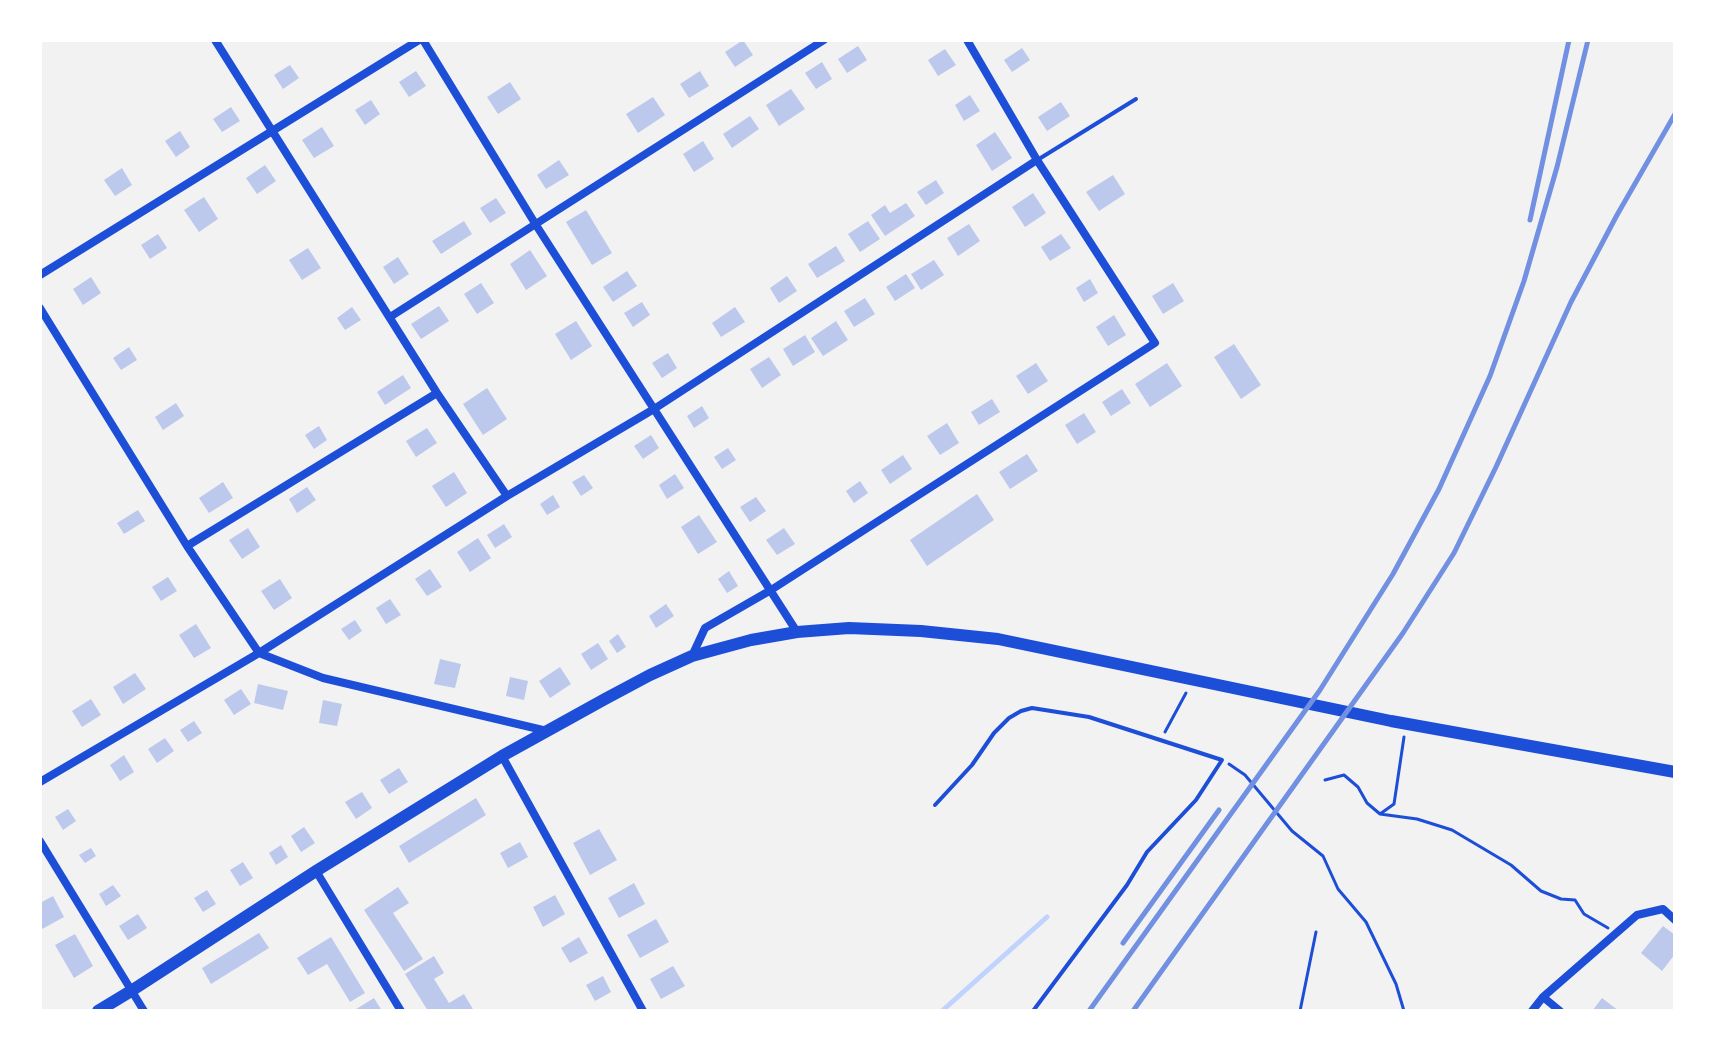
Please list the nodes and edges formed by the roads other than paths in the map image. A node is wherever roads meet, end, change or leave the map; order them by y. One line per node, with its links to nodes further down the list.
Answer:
1 (215, 40): 6 (street)
2 (421, 40): 6 (street); 8 (street)
3 (824, 40): 8 (street)
4 (967, 40): 7 (street)
5 (1136, 99): 7 (lane)
6 (271, 131): 9 (street); 11 (street)
7 (1037, 160): 13 (street); 16 (street)
8 (536, 225): 11 (street); 13 (street)
9 (40, 275)
10 (40, 308): 15 (street)
11 (390, 317): 12 (street)
12 (437, 393): 14 (street); 15 (street)
13 (654, 409): 14 (street); 16 (street)
14 (507, 496): 18 (street)
15 (187, 546): 18 (street)
16 (771, 590): 17 (street); 19 (street)
17 (797, 632): 19 (main road); 22 (main road)
18 (259, 653): 20 (street); 23 (street)
19 (692, 656): 20 (main road)
20 (547, 731): 21 (main road)
21 (502, 756): 26 (main road); 33 (street)
22 (1675, 772)
23 (40, 782)
24 (935, 805): 34 (lane)
25 (40, 841): 28 (street)
26 (316, 871): 28 (main road); 32 (street)
27 (1675, 920): 29 (street)
28 (131, 991): 30 (main road); 31 (street)
29 (1543, 997): 35 (street); 36 (street)
30 (98, 1011)
31 (144, 1011)
32 (401, 1011)
33 (643, 1011)
34 (1033, 1011)
35 (1532, 1011)
36 (1560, 1011)

